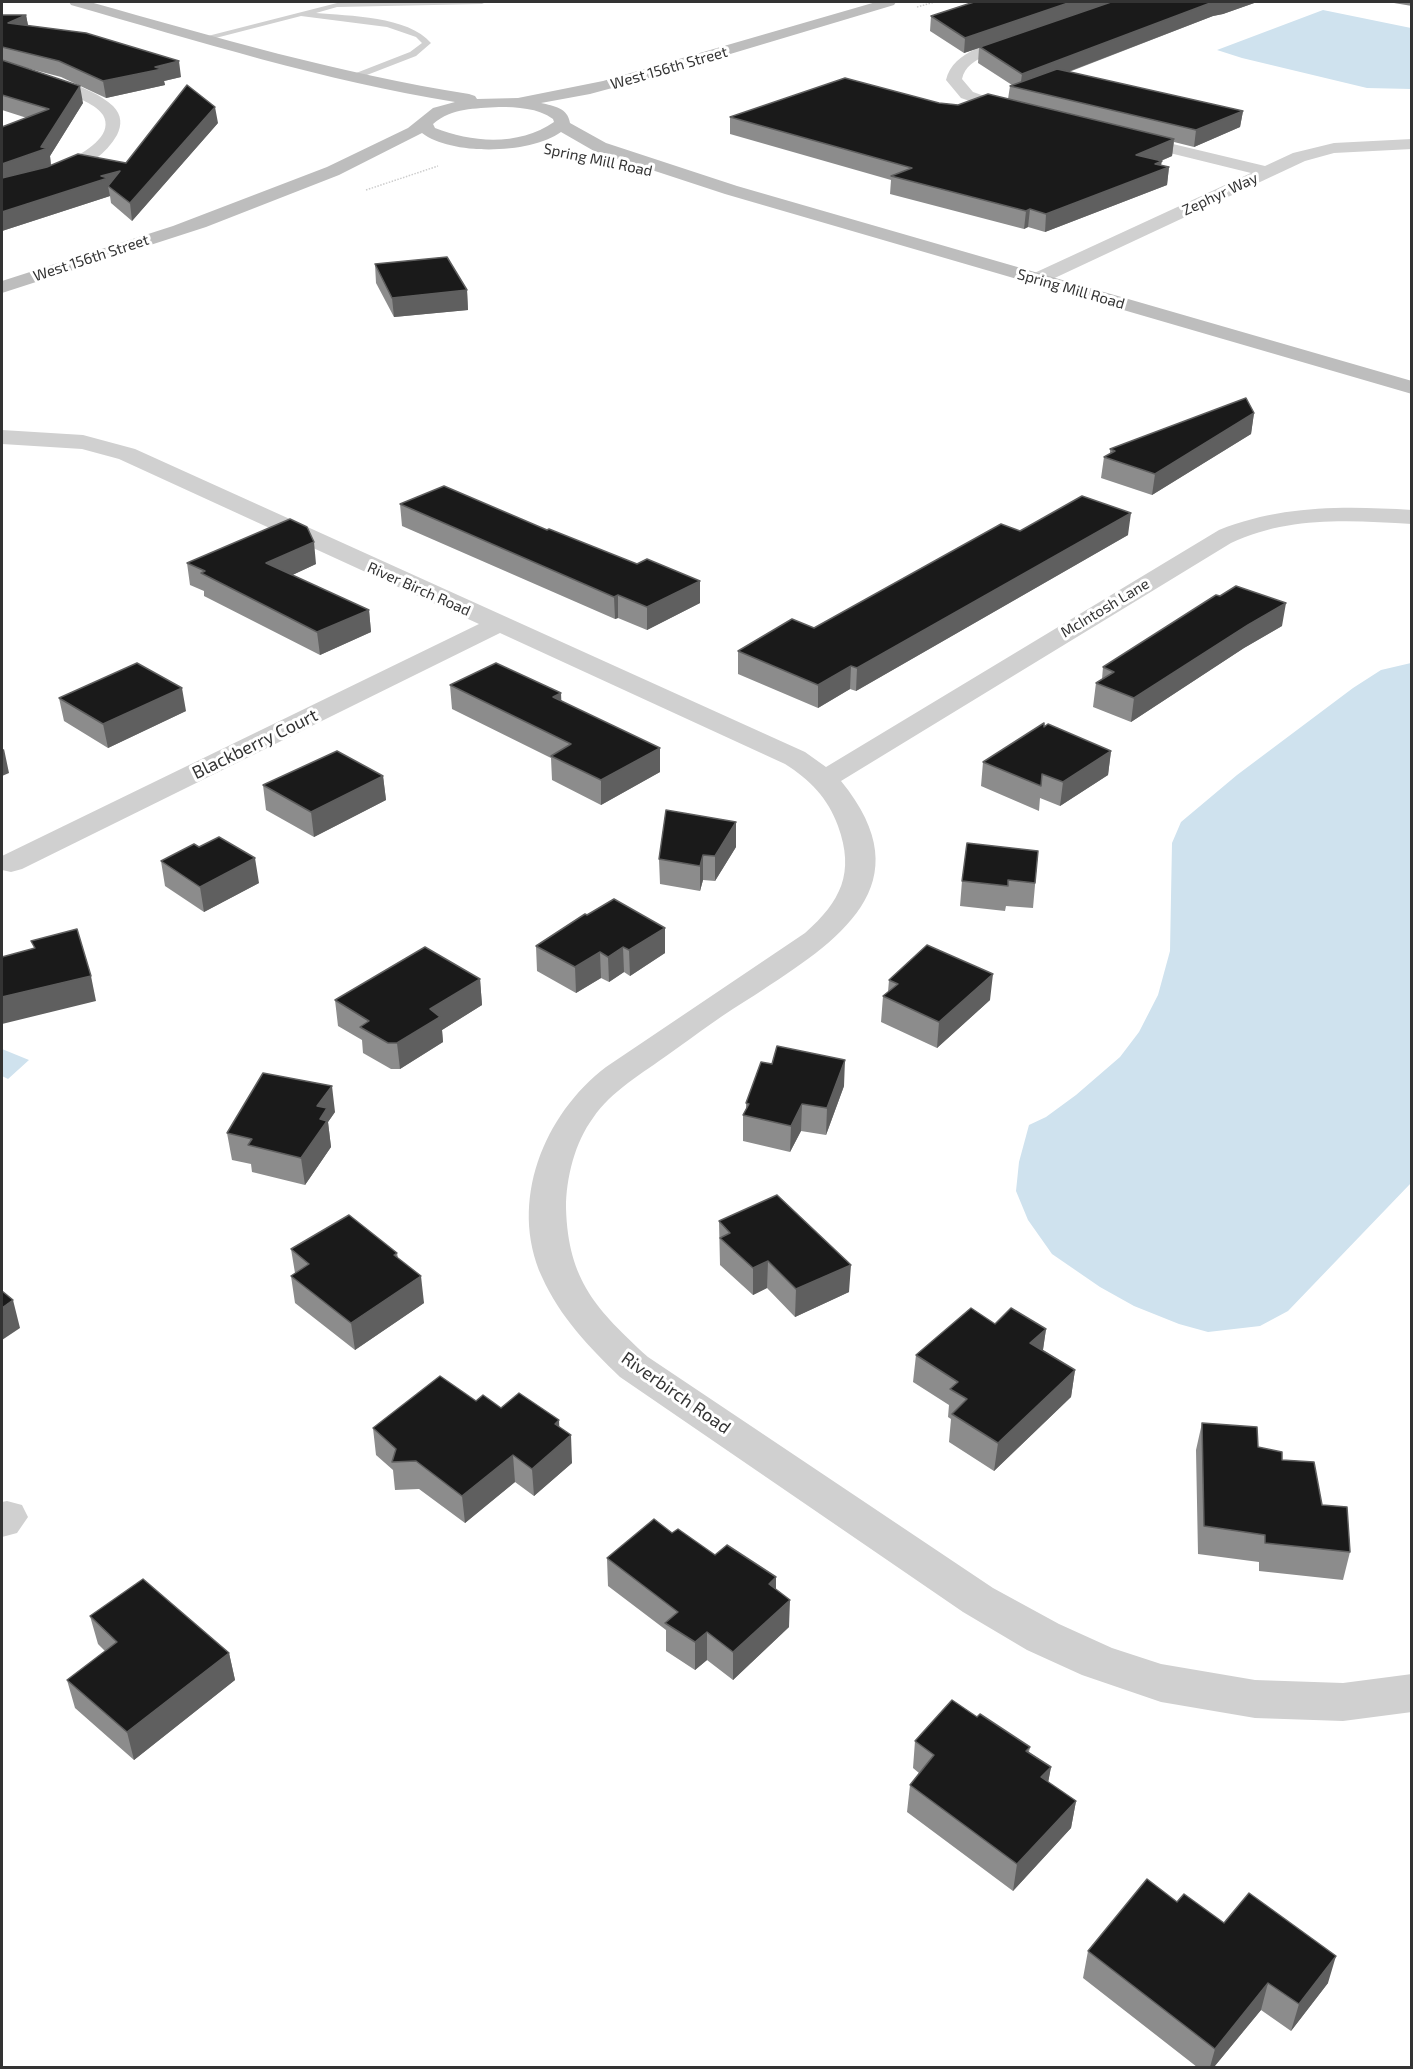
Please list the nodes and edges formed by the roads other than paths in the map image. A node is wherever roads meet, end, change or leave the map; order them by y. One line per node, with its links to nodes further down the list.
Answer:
1 (76, 2): 9 (street)
2 (349, 2): 5 (lane)
3 (482, 2): 5 (lane)
4 (888, 2): 7 (street, West 156th Street)
5 (337, 5): 6 (lane)
6 (301, 14): 9 (lane); 12 (lane)
7 (832, 19): 13 (street, West 156th Street); 14 (street, West 156th Street)
8 (1032, 36): 16 (street)
9 (204, 38): 10 (street)
10 (274, 58): 12 (street); 17 (street)
11 (2, 68): 27 (street)
12 (354, 77): 14 (street)
13 (610, 100)
14 (500, 102): 17 (street, West 156th Street); 18 (street, Spring Mill Road)
15 (581, 114): 18 (street)
16 (1035, 116)
17 (427, 121): 20 (street); 29 (street, West 156th Street)
18 (561, 124): 20 (street); 28 (street, Spring Mill Road)
19 (1116, 136): 26 (street)
20 (496, 143): 22 (street, Spring Mill Road); 23 (street)
21 (1412, 144): 26 (street, Zephyr Way)
22 (552, 149)
23 (436, 152)
24 (575, 154): 28 (street, Spring Mill Road)
25 (388, 164): 29 (street, West 156th Street)
26 (1267, 172): 30 (street, Zephyr Way)
27 (2, 190)
28 (731, 190): 30 (street, Spring Mill Road)
29 (180, 229): 31 (street, West 156th Street)
30 (1037, 279): 32 (street, Spring Mill Road)
31 (2, 287)
32 (1412, 388)
33 (2, 437): 35 (street, River Birch Road)
34 (1412, 517): 36 (street, McIntosh Lane)
35 (498, 624): 36 (street, River Birch Road); 37 (street, Blackberry Court)
36 (825, 779): 38 (street, Riverbirch Road)
37 (12, 863)
38 (1412, 1694)

